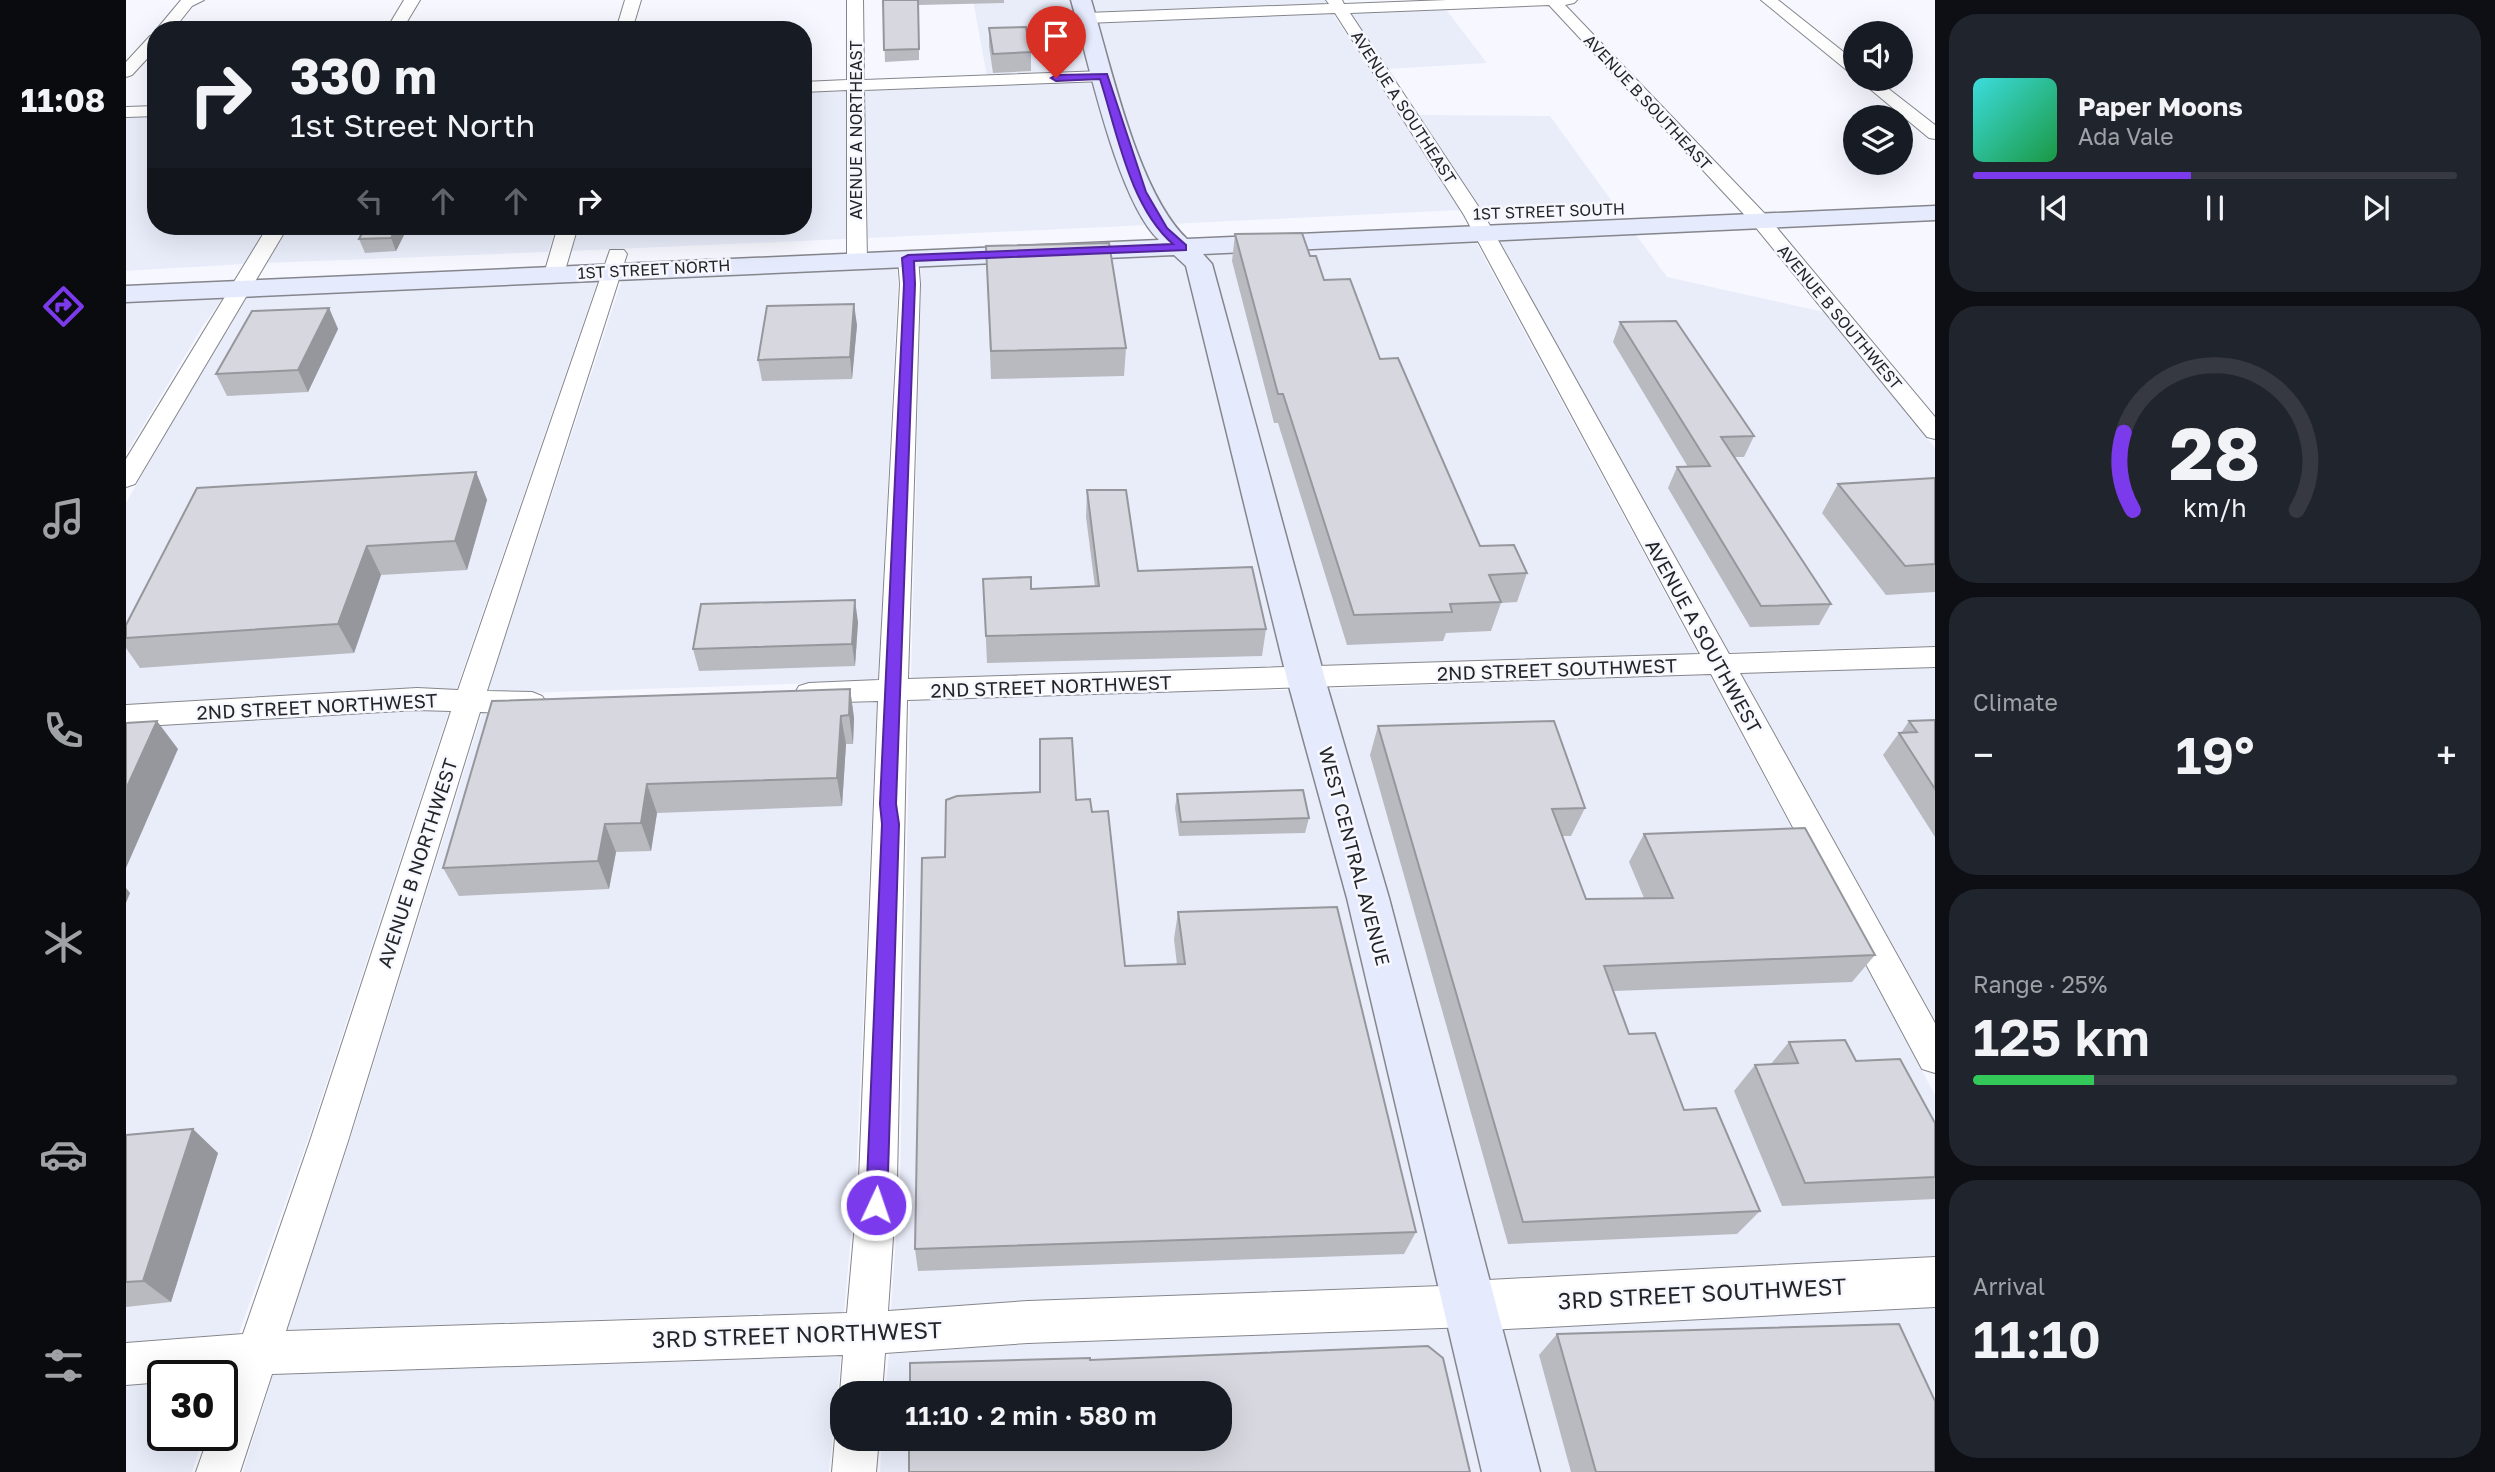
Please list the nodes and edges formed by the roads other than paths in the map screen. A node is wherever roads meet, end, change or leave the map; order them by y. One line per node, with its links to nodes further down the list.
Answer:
1 (412, 0): 11 (street)
2 (633, 0): 12 (street)
3 (855, 0): 17 (street, AVENUE A NORTHEAST)
4 (1552, 0): 5 (street); 8 (street); 24 (street, AVENUE B SOUTHEAST)
5 (1569, 0)
6 (1769, 0): 14 (street)
7 (192, 2): 10 (street)
8 (1336, 4): 9 (street); 26 (street, AVENUE A SOUTHEAST)
9 (1083, 9): 16 (main road, WEST CENTRAL AVENUE)
10 (173, 21)
11 (399, 21)
12 (627, 21)
13 (147, 49): 15 (street)
14 (1843, 59)
15 (126, 72)
16 (1104, 76): 17 (street); 29 (main road, WEST CENTRAL AVENUE)
17 (856, 85): 18 (street); 30 (street, AVENUE A NORTHEAST)
18 (812, 87)
19 (1882, 91): 22 (street)
20 (147, 111): 21 (street)
21 (126, 112)
22 (1935, 134)
23 (1935, 194): 24 (main road, 1ST STREET SOUTH)
24 (1752, 212): 25 (main road, 1ST STREET SOUTH); 26 (main road, 1ST STREET SOUTH); 37 (street, AVENUE B SOUTHWEST)
25 (1935, 213)
26 (1479, 224): 29 (main road, 1ST STREET SOUTH); 40 (street, AVENUE A SOUTHWEST)
27 (273, 235): 35 (street)
28 (565, 235): 33 (street)
29 (1172, 238): 30 (main road, 1ST STREET NORTH); 31 (main road, 1ST STREET NORTH); 41 (main road, WEST CENTRAL AVENUE)
30 (857, 252): 31 (main road, 1ST STREET NORTH); 32 (main road, 1ST STREET NORTH)
31 (908, 258): 42 (street)
32 (615, 263): 33 (main road, 1ST STREET NORTH); 44 (street, AVENUE B NORTHWEST)
33 (556, 265): 35 (main road, 1ST STREET NORTH)
34 (126, 275): 35 (main road, 1ST STREET NORTH)
35 (247, 278): 36 (main road, 1ST STREET NORTH); 38 (street)
36 (126, 294)
37 (1935, 432)
38 (130, 465)
39 (1935, 656): 40 (street, 2ND STREET SOUTHWEST)
40 (1719, 663): 41 (street, 2ND STREET SOUTHWEST); 47 (street, AVENUE A SOUTHWEST)
41 (1306, 679): 42 (street, 2ND STREET NORTHWEST); 49 (main road, WEST CENTRAL AVENUE)
42 (894, 691): 43 (street, 2ND STREET NORTHWEST); 50 (street)
43 (788, 694)
44 (468, 701): 45 (street, 2ND STREET NORTHWEST); 46 (street, 2ND STREET NORTHWEST); 51 (street, AVENUE B NORTHWEST)
45 (563, 702)
46 (126, 716)
47 (1935, 1057)
48 (1935, 1282): 49 (street, 3RD STREET SOUTHWEST)
49 (1469, 1306): 50 (street, 3RD STREET NORTHWEST); 57 (main road, WEST CENTRAL AVENUE)
50 (867, 1333): 51 (street, 3RD STREET NORTHWEST); 53 (street)
51 (256, 1353): 52 (street, 3RD STREET NORTHWEST); 55 (street, AVENUE B NORTHWEST)
52 (126, 1364)
53 (862, 1381)
54 (856, 1451): 56 (street)
55 (218, 1472)
56 (854, 1472)
57 (1511, 1472)

